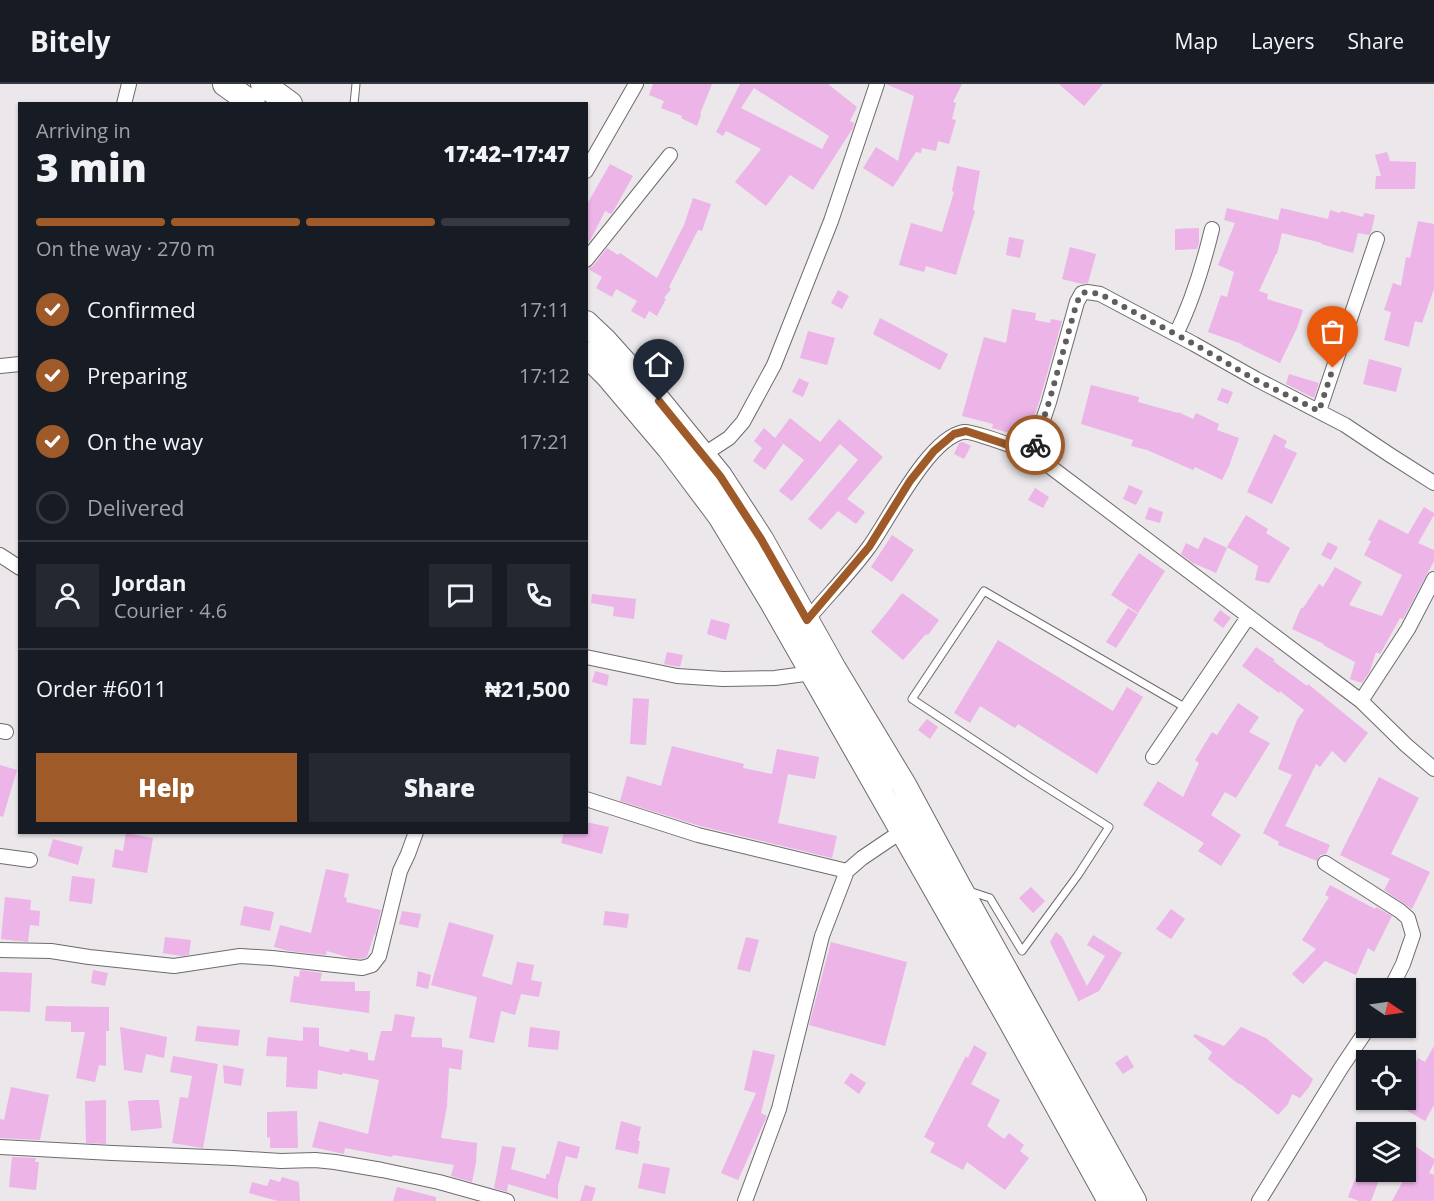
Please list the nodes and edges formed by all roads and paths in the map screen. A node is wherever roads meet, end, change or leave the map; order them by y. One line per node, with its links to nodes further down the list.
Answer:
1 (129, 84): 7 (street)
2 (225, 84): 8 (highway)
3 (263, 84): 9 (highway)
4 (356, 84): 10 (lane)
5 (636, 84): 12 (street)
6 (877, 84): 23 (street)
7 (124, 102)
8 (250, 102)
9 (287, 102)
10 (354, 102)
11 (670, 155): 15 (street)
12 (588, 168)
13 (1212, 228): 17 (street)
14 (1377, 239): 21 (street)
15 (588, 258)
16 (588, 325): 23 (highway)
17 (1176, 334): 21 (street); 22 (street)
18 (588, 356): 31 (highway)
19 (18, 364): 20 (street)
20 (0, 366)
21 (1319, 411): 24 (street)
22 (1032, 453): 28 (street); 29 (street)
23 (703, 455): 29 (highway)
24 (1434, 483)
25 (0, 555): 26 (street)
26 (18, 567)
27 (1434, 579): 32 (street)
28 (1248, 617): 32 (street); 33 (street)
29 (807, 620): 43 (highway)
30 (588, 657): 31 (street)
31 (812, 673): 37 (highway)
32 (1361, 700): 35 (street)
33 (1186, 708): 34 (street); 43 (lane)
34 (1153, 757)
35 (1434, 769)
36 (588, 800): 42 (street)
37 (902, 831): 42 (street); 50 (highway)
38 (415, 834): 44 (street)
39 (0, 855): 40 (street)
40 (30, 860)
41 (1325, 863): 45 (street)
42 (847, 871): 49 (street)
43 (958, 887): 51 (highway)
44 (0, 950)
45 (1396, 978)
46 (1361, 1038): 52 (street)
47 (0, 1147): 48 (street)
48 (507, 1201)
49 (746, 1201)
50 (1110, 1201)
51 (1134, 1201)
52 (1259, 1201)

